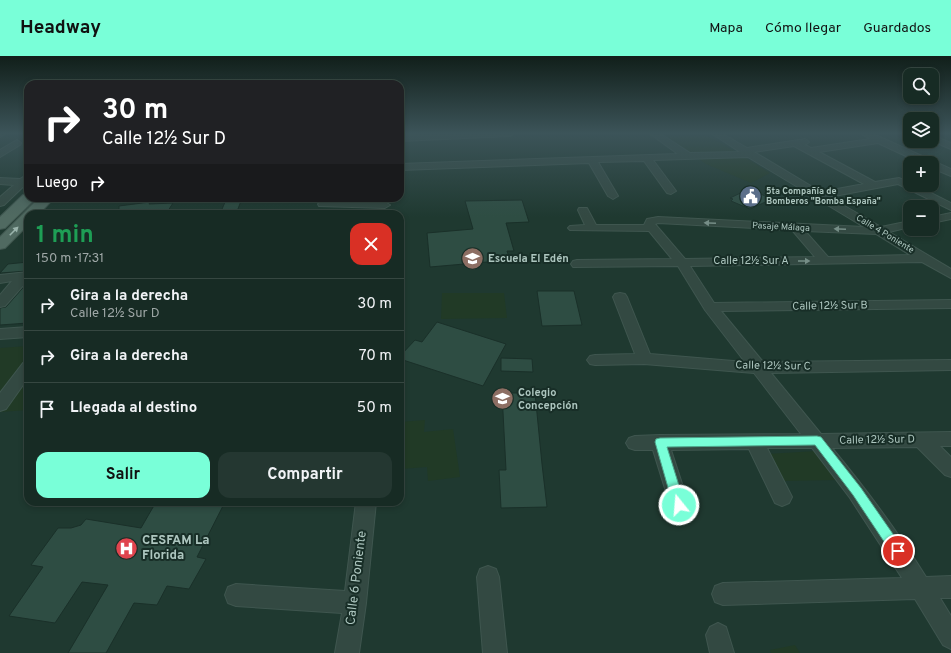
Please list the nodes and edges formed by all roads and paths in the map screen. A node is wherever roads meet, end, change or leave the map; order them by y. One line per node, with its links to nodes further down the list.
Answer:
1 (592, 160): 15 (street)
2 (564, 161): 6 (street)
3 (649, 161): 13 (street)
4 (763, 161): 14 (street, Calle 4 Poniente)
5 (828, 161): 12 (street)
6 (404, 166)
7 (939, 167): 8 (street)
8 (951, 173)
9 (24, 179): 11 (street)
10 (24, 180): 16 (street)
11 (0, 181)
12 (873, 185): 14 (street); 21 (street)
13 (671, 191)
14 (820, 195): 33 (street, Calle 4 Poniente)
15 (613, 196)
16 (2, 199)
17 (24, 202): 28 (main road)
18 (43, 202): 22 (main road)
19 (323, 204): 20 (street)
20 (385, 206)
21 (951, 207)
22 (35, 210)
23 (583, 210): 31 (street)
24 (951, 216): 25 (street)
25 (939, 219)
26 (24, 221): 34 (main road, one-way to 26)
27 (651, 224): 31 (street, Pasaje Málaga); 32 (street, Pasaje Málaga, one-way to 27); 37 (street)
28 (0, 225)
29 (903, 225): 33 (street, Pasaje Málaga)
30 (574, 228): 31 (street, Pasaje Málaga)
31 (592, 228)
32 (796, 228): 33 (street, Pasaje Málaga, one-way to 32); 36 (street)
33 (879, 230): 35 (street, Calle 4 Poniente)
34 (0, 245)
35 (925, 258): 36 (street, Calle 12½ Sur A); 39 (street, Calle 4 Poniente)
36 (825, 261): 37 (street, Calle 12½ Sur A, one-way to 36)
37 (681, 262): 38 (street, Calle 12½ Sur A); 46 (street)
38 (577, 264)
39 (951, 274)
40 (24, 276): 42 (street)
41 (24, 278): 44 (street)
42 (0, 279)
43 (620, 297): 49 (street)
44 (0, 303)
45 (951, 304): 46 (street, Calle 12½ Sur B)
46 (710, 307): 52 (street)
47 (24, 332): 48 (street)
48 (0, 334)
49 (644, 359): 50 (street, Calle 12½ Sur C); 52 (street, Calle 12½ Sur C)
50 (595, 360)
51 (951, 365): 52 (street, Calle 12½ Sur C)
52 (758, 368): 57 (street)
53 (24, 372): 54 (street)
54 (0, 405)
55 (921, 439): 56 (street, Calle 12½ Sur D); 57 (street, Calle 12½ Sur D); 61 (street)
56 (951, 439)
57 (817, 440): 58 (street, Calle 12½ Sur D); 66 (street)
58 (754, 441): 59 (street, Calle 12½ Sur D); 62 (street)
59 (660, 442): 60 (street, Calle 12½ Sur D); 63 (street)
60 (635, 443)
61 (951, 469)
62 (782, 497)
63 (679, 505)
64 (366, 506): 70 (street, Calle 6 Poniente)
65 (488, 577): 73 (street)
66 (921, 587): 67 (street); 68 (street); 71 (street)
67 (951, 587)
68 (723, 594)
69 (236, 595): 70 (street)
70 (355, 603): 72 (street, Calle 6 Poniente)
71 (951, 637)
72 (347, 653)
73 (495, 653)

